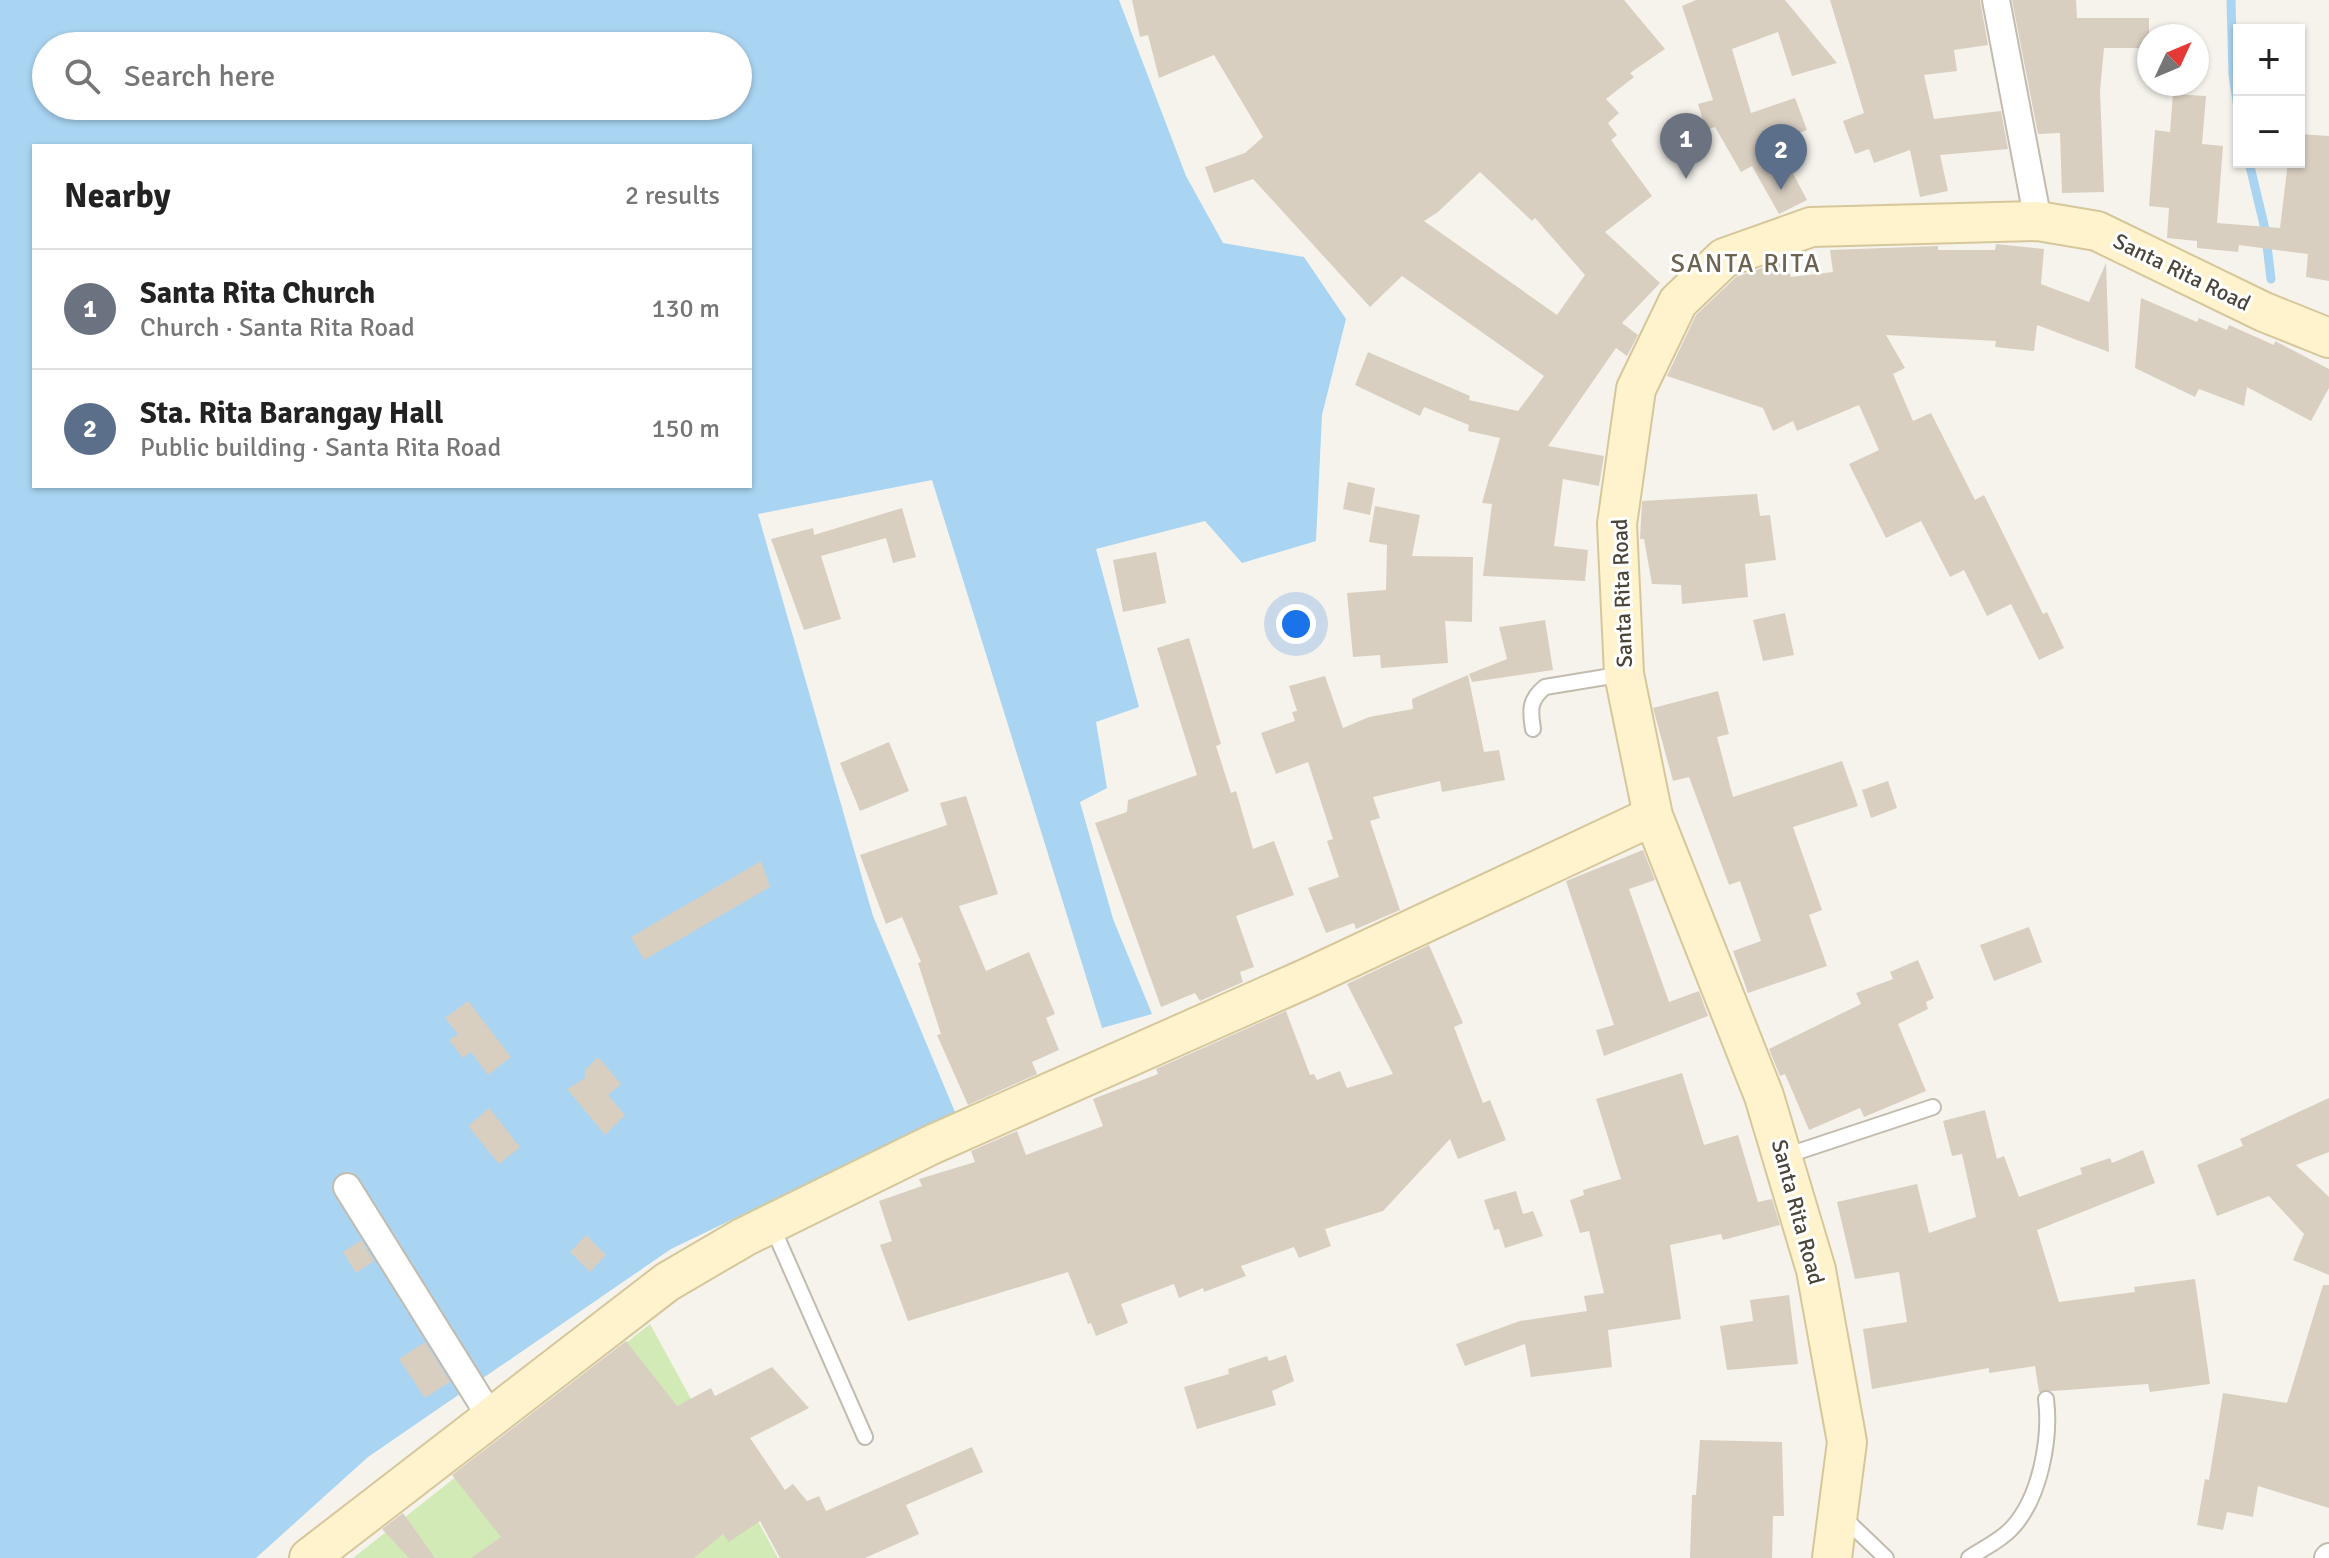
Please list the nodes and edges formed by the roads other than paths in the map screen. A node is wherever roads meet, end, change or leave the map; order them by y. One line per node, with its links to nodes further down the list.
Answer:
1 (1996, 0): 2 (street)
2 (2038, 221): 3 (street, Santa Rita Road); 4 (street, Santa Rita Road)
3 (2329, 338)
4 (1624, 674): 5 (lane); 6 (street, Santa Rita Road)
5 (1533, 729)
6 (1653, 816): 8 (street, Santa Rita Road); 10 (street)
7 (1933, 1107): 8 (lane)
8 (1784, 1156): 14 (street, Santa Rita Road)
9 (347, 1187): 12 (street)
10 (770, 1224): 12 (street); 13 (lane)
11 (2046, 1399): 18 (lane)
12 (490, 1416): 15 (street)
13 (865, 1437)
14 (1839, 1512): 16 (street, Santa Rita Road); 17 (lane)
15 (309, 1558)
16 (1832, 1558)
17 (1886, 1558)
18 (1969, 1558)

